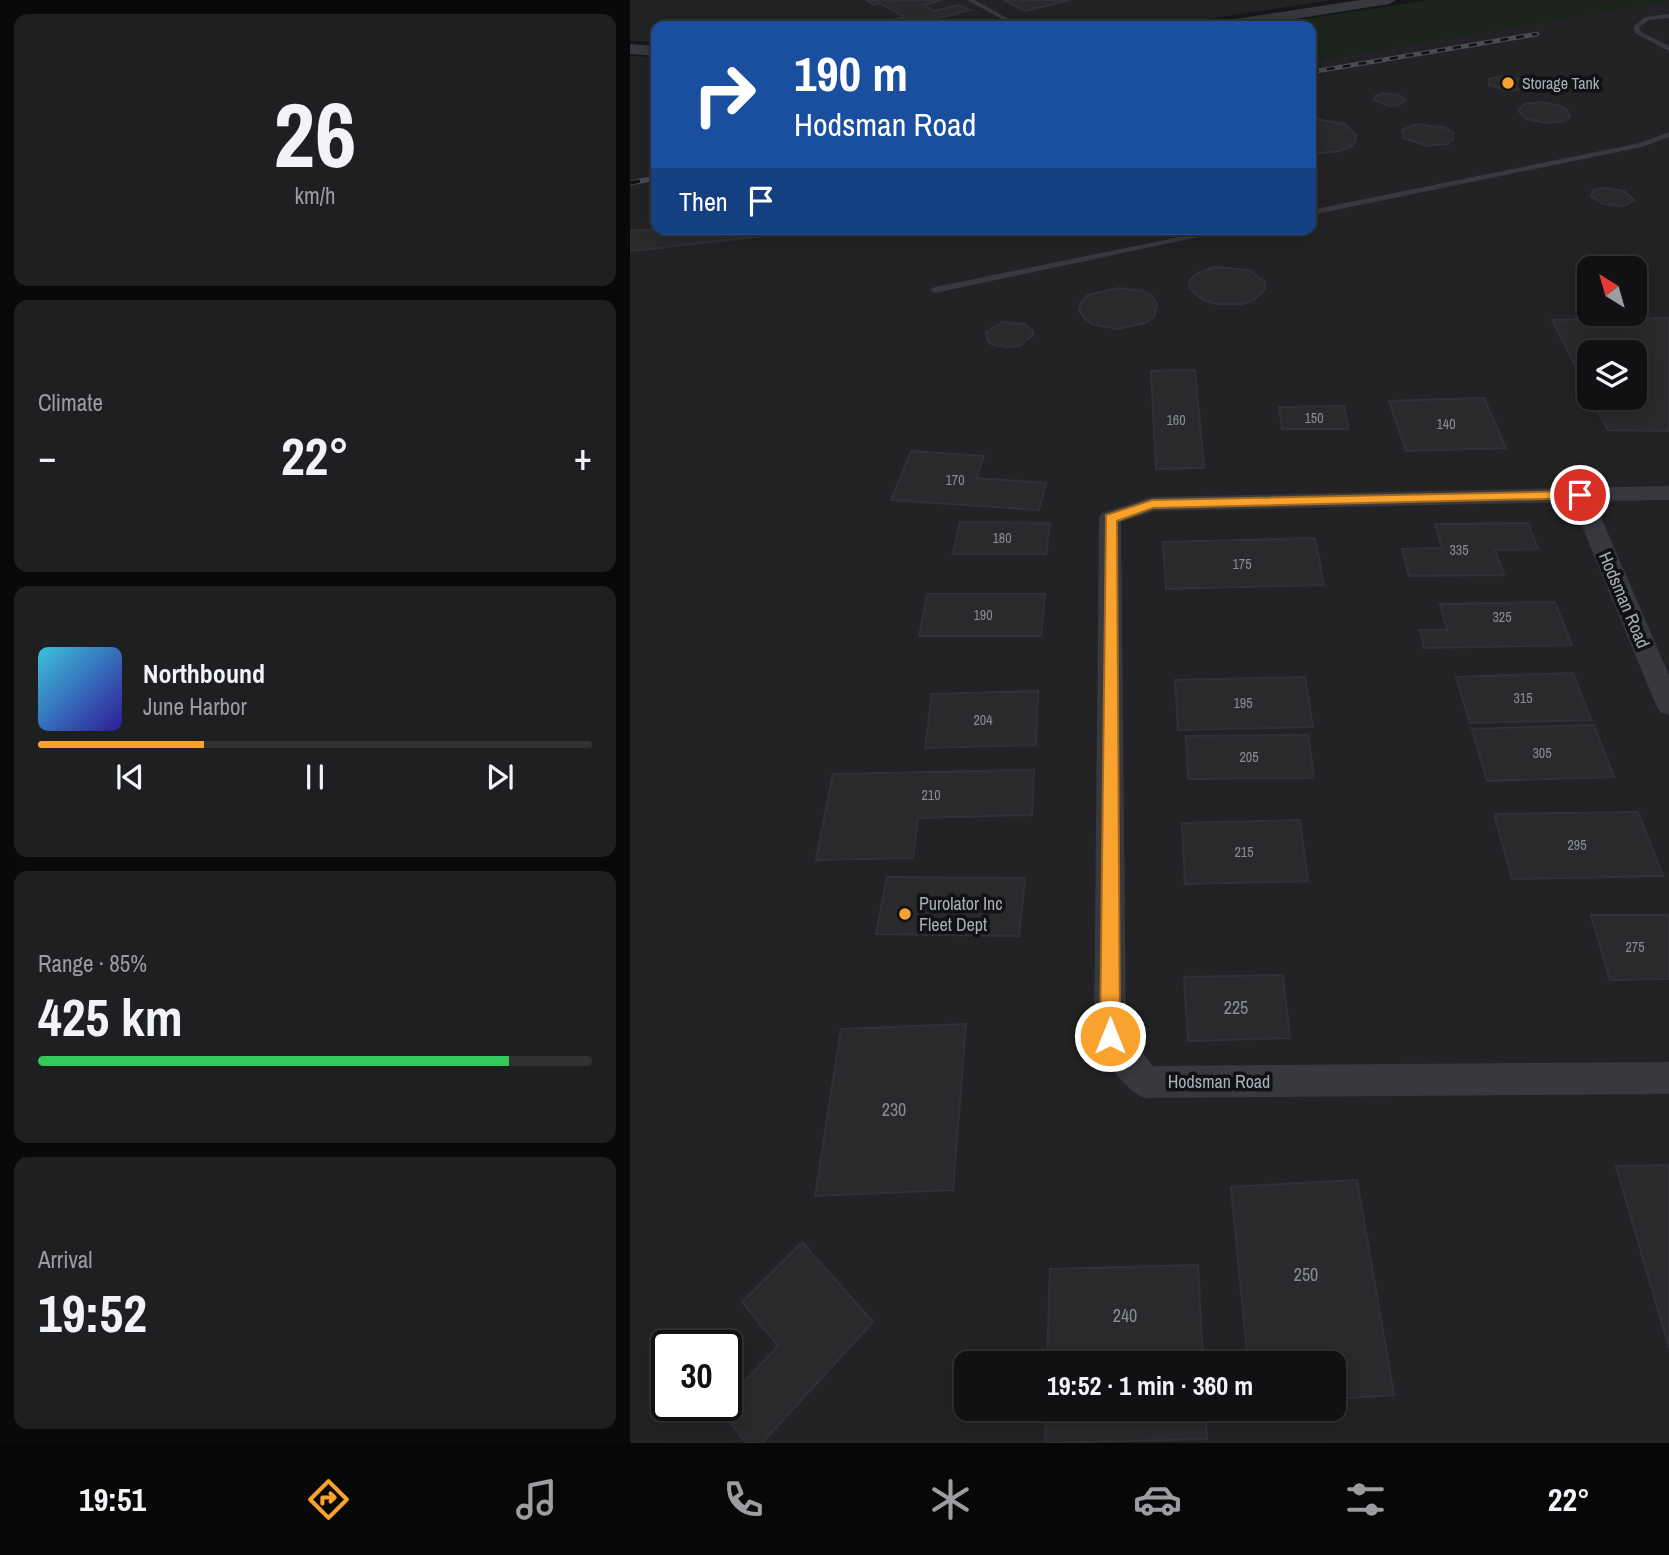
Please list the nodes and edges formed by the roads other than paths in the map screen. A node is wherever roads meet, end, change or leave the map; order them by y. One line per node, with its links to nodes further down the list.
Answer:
1 (970, 0): 4 (lane)
2 (1389, 0): 5 (street)
3 (1669, 16): 7 (lane)
4 (1009, 21)
5 (1254, 21)
6 (630, 49): 8 (street)
7 (1669, 49)
8 (651, 51)
9 (1669, 134): 10 (lane)
10 (1316, 212)
11 (1203, 235): 12 (lane)
12 (936, 290)
13 (1669, 493): 14 (street, Hodsman Road)
14 (1580, 495): 15 (street, Hodsman Road); 16 (street, Hodsman Road)
15 (1669, 705)
16 (1669, 1078)

